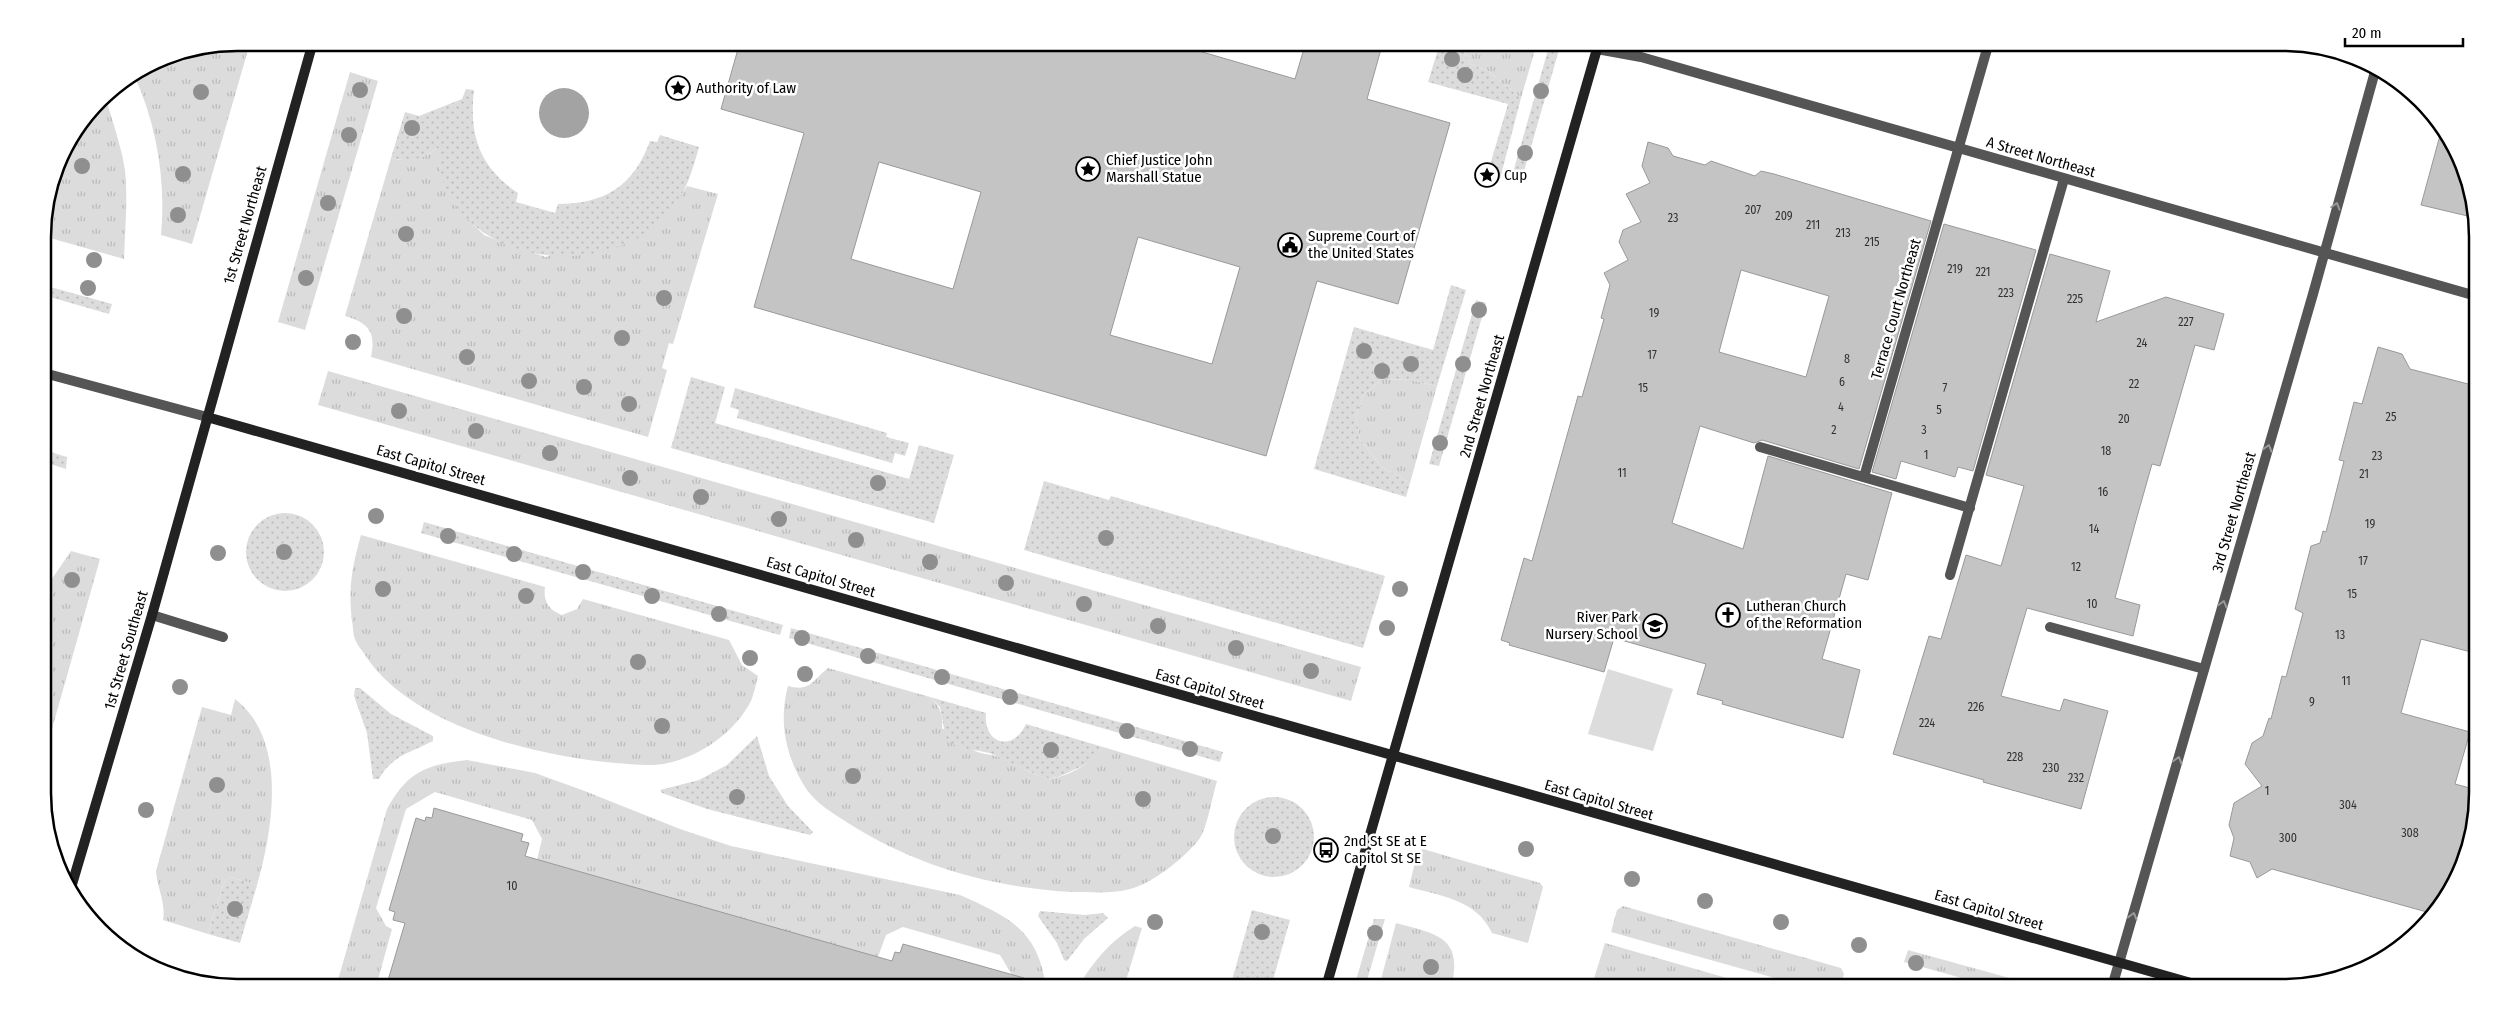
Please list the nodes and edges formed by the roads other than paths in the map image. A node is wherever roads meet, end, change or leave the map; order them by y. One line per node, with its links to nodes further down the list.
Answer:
1 (310, 51): 11 (main road, 1st Street Northeast)
2 (1597, 51): 20 (main road, 2nd Street Northeast)
3 (1618, 51): 6 (street, A Street Northeast)
4 (1986, 51): 6 (street, Terrace Court Northeast)
5 (2374, 75): 8 (street, 3rd Street Northeast, one-way to 5)
6 (1959, 149): 7 (street, A Street Northeast); 13 (street, Terrace Court Northeast)
7 (2064, 179): 8 (street, A Street Northeast); 14 (street)
8 (2324, 253): 9 (street, A Street Northeast); 19 (street, 3rd Street Northeast, one-way to 8)
9 (2469, 294)
10 (51, 375): 11 (street)
11 (207, 417): 16 (main road, 1st Street Southeast); 20 (main road, East Capitol Street)
12 (1760, 447): 13 (street)
13 (1864, 477): 14 (street)
14 (1970, 508): 15 (street)
15 (1950, 575)
16 (152, 615): 18 (street); 21 (main road, 1st Street Southeast)
17 (2050, 627): 19 (street)
18 (223, 637)
19 (2204, 669): 22 (street, 3rd Street Northeast, one-way to 19)
20 (1394, 757): 22 (main road, East Capitol Street); 23 (main road, 2nd Street Northeast)
21 (73, 881)
22 (2120, 963): 24 (street, 3rd Street Northeast); 25 (main road, East Capitol Street)
23 (1328, 979)
24 (2115, 979)
25 (2177, 979)

